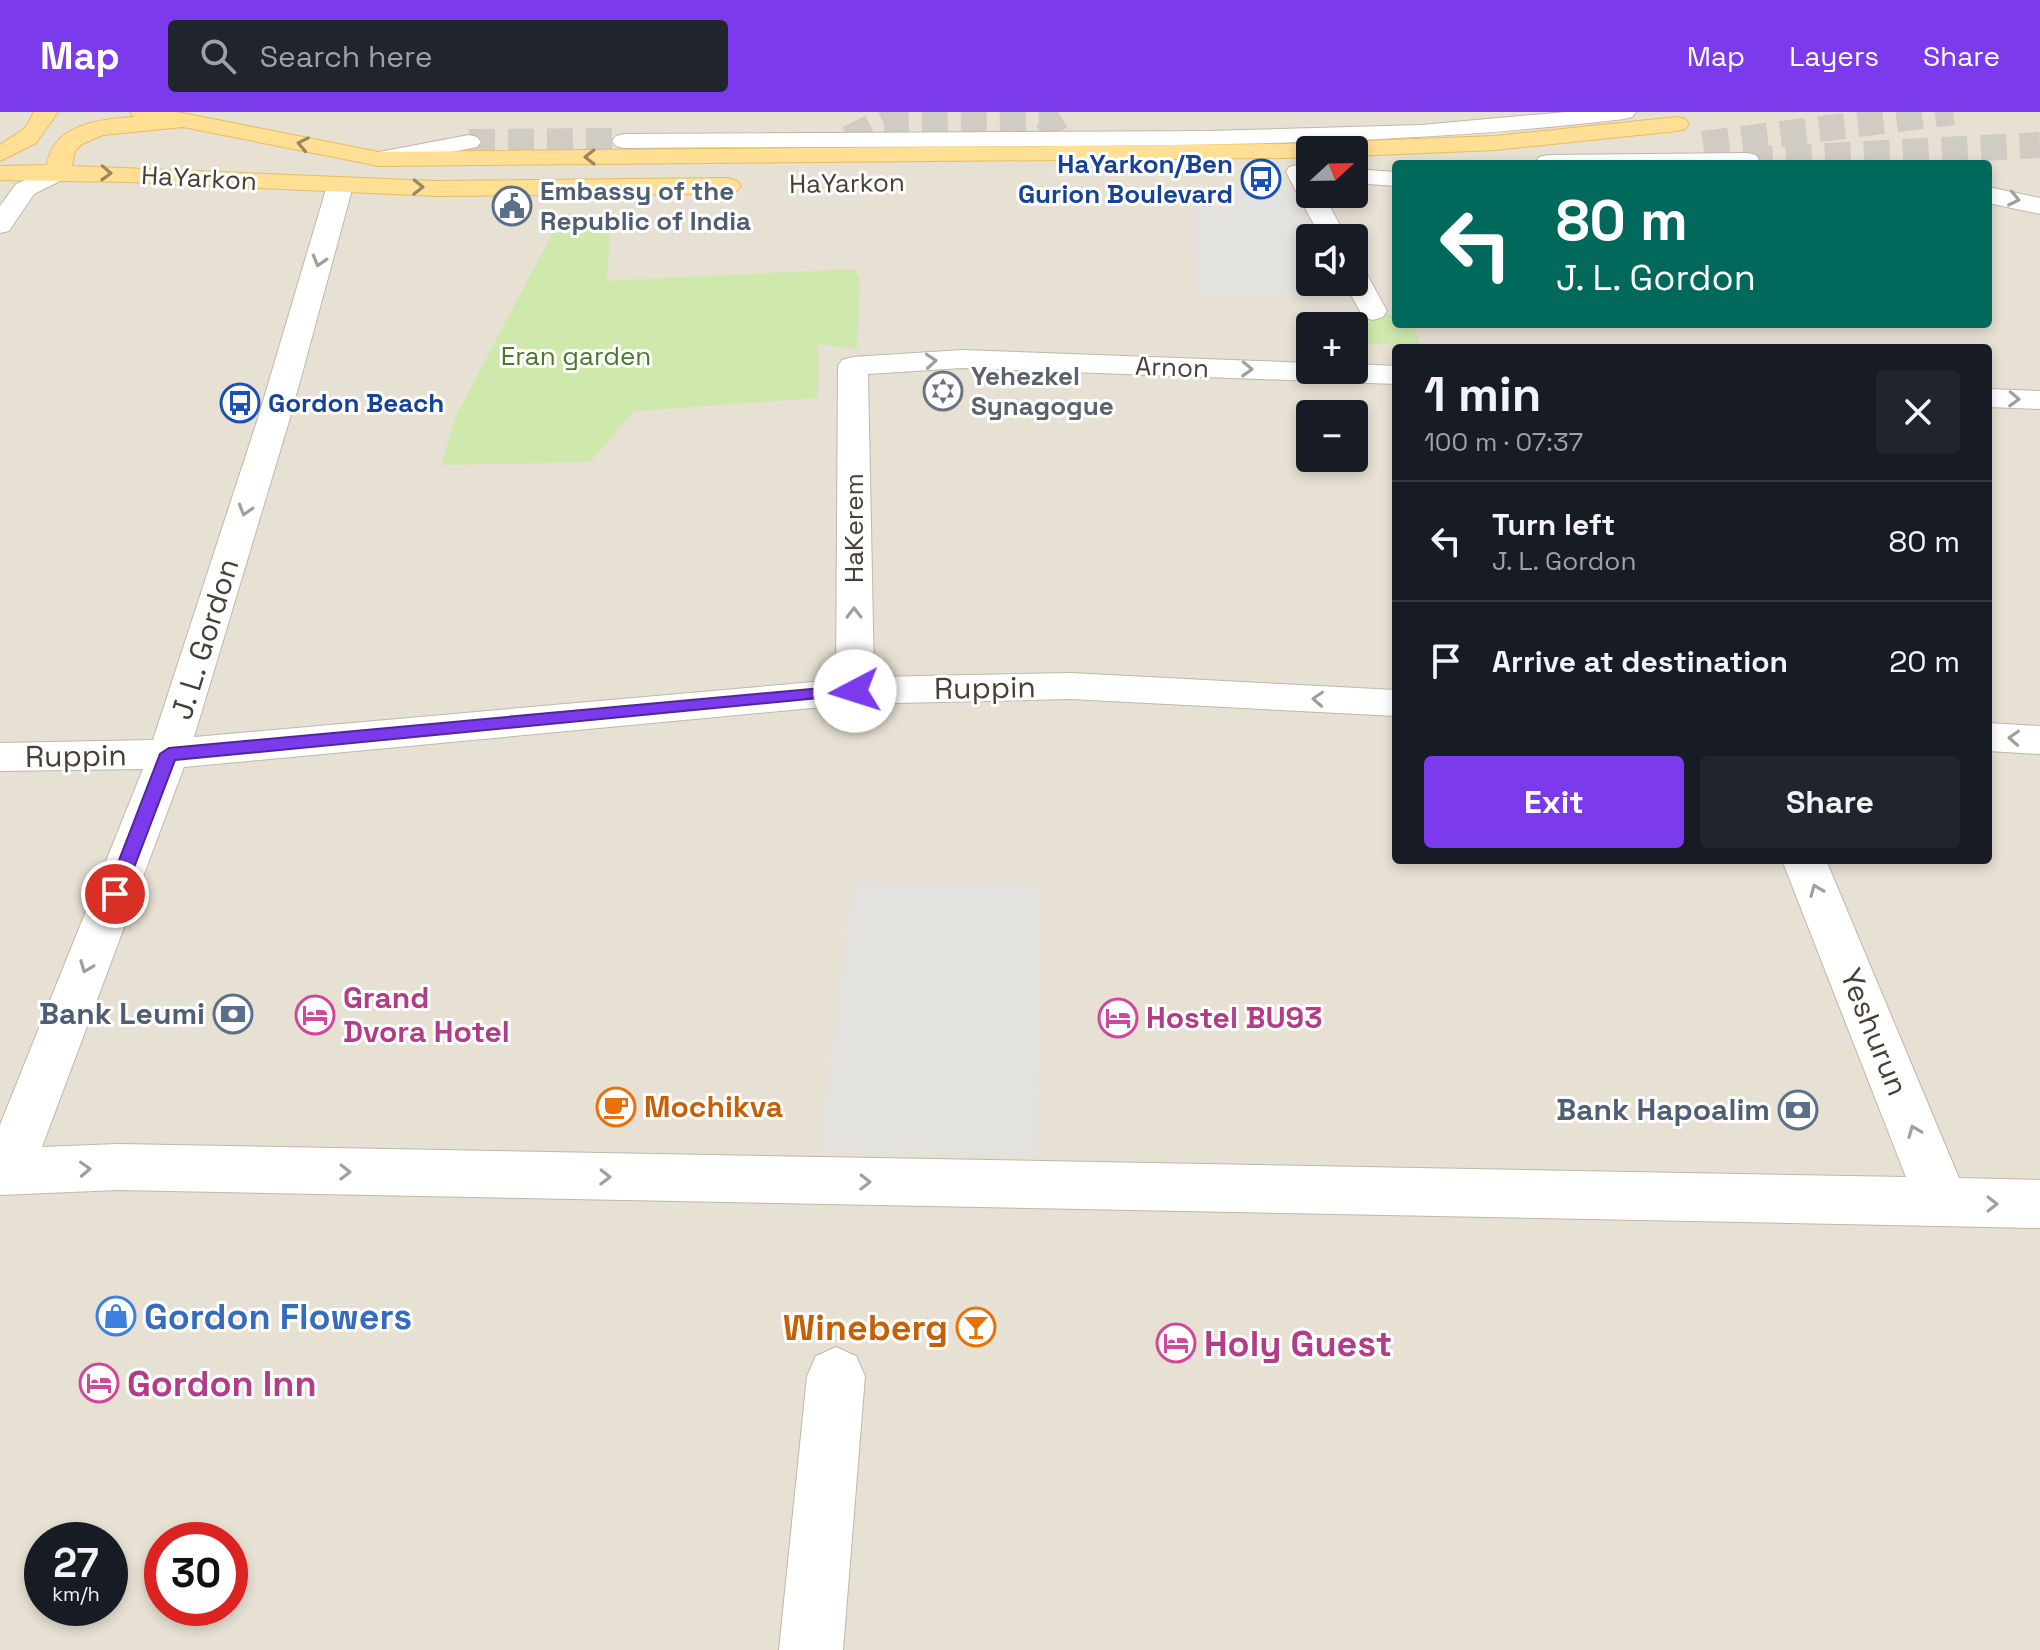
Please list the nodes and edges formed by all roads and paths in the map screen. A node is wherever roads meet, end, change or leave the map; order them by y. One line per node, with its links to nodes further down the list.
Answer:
1 (46, 112): 10 (main road)
2 (142, 112): 4 (main road)
3 (1624, 112): 9 (street)
4 (192, 123): 11 (main road, HaYarkon, one-way to 4); 15 (main road)
5 (1677, 124): 9 (main road, HaYarkon)
6 (624, 141): 9 (street)
7 (469, 142): 11 (street)
8 (1703, 144): 12 (main road)
9 (1171, 146): 11 (main road, HaYarkon, one-way to 11)
10 (0, 154)
11 (379, 159)
12 (1565, 160)
13 (1392, 168): 14 (main road)
14 (1368, 169)
15 (59, 172): 17 (main road, HaYarkon); 21 (main road, HaYarkon, one-way to 21); 25 (street)
16 (1296, 172): 18 (main road)
17 (0, 173)
18 (1096, 177)
19 (1368, 177): 20 (street)
20 (1392, 179)
21 (340, 186): 22 (main road, HaYarkon, one-way to 22); 36 (street, J. L. Gordon, one-way to 36)
22 (750, 186)
23 (1992, 196): 24 (street, one-way to 24)
24 (2040, 206)
25 (0, 225)
26 (1365, 296): 27 (street)
27 (1373, 311)
28 (853, 366): 29 (street, Arnon, one-way to 29); 32 (street, HaKerem, one-way to 28)
29 (1392, 375)
30 (1992, 398): 31 (street, one-way to 31)
31 (2040, 400)
32 (855, 691): 33 (street, Ruppin, one-way to 32); 36 (street, Ruppin)
33 (1392, 703)
34 (1992, 737): 35 (street, one-way to 34)
35 (2040, 740)
36 (169, 754): 37 (street, Ruppin); 39 (street, J. L. Gordon, one-way to 39)
37 (0, 757)
38 (1806, 864): 40 (street, Yeshurun, one-way to 38)
39 (4, 1172): 40 (street, one-way to 40)
40 (1943, 1204): 41 (street, one-way to 41)
41 (2040, 1204)
42 (836, 1376): 43 (street)
43 (811, 1650)

